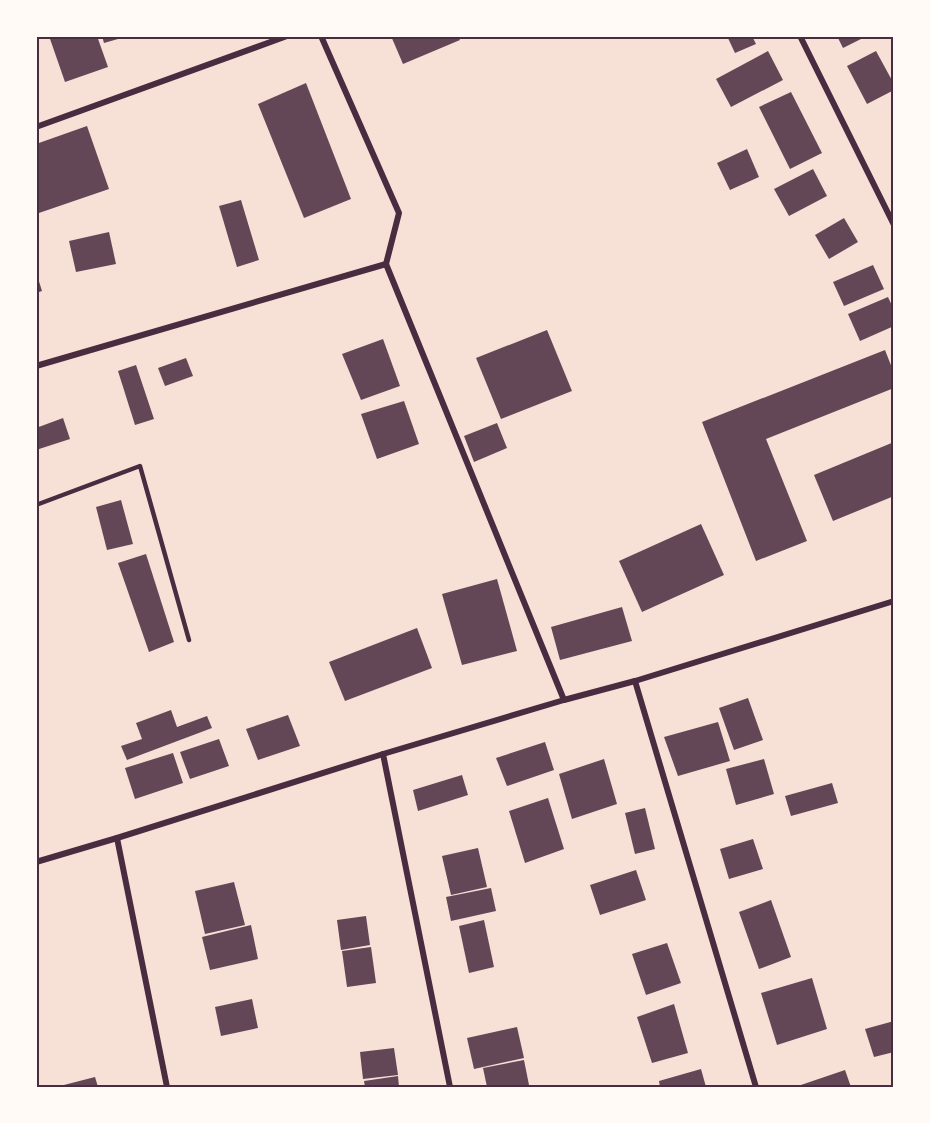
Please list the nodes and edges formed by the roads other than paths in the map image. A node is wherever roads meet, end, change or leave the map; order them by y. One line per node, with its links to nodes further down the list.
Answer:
1 (287, 36): 4 (street)
2 (321, 36): 6 (street)
3 (800, 36): 5 (street)
4 (36, 128)
5 (894, 225)
6 (386, 264): 7 (street); 12 (street)
7 (36, 366)
8 (36, 505): 10 (lane)
9 (894, 601): 11 (street)
10 (189, 640)
11 (635, 681): 12 (street); 18 (street)
12 (564, 700): 13 (street)
13 (383, 754): 14 (street); 17 (street)
14 (117, 838): 15 (street); 16 (street)
15 (36, 862)
16 (167, 1087)
17 (450, 1087)
18 (756, 1087)

